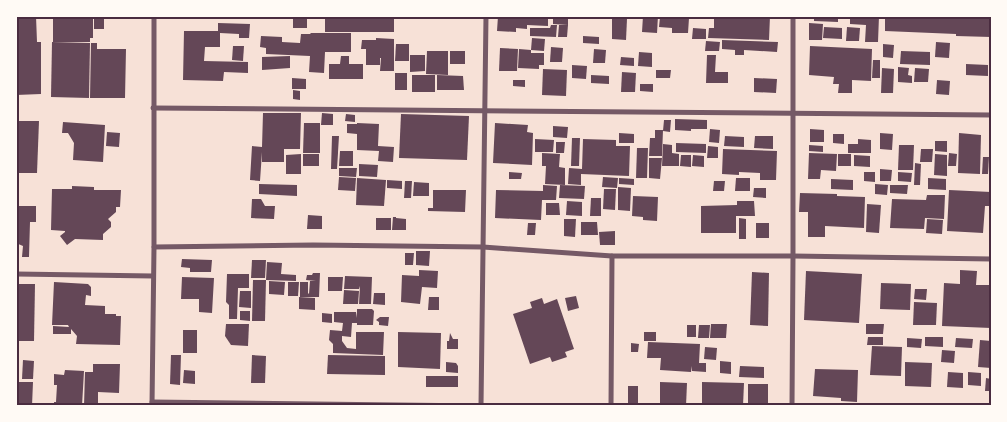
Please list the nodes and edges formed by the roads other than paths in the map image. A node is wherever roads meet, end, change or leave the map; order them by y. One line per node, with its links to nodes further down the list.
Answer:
1 (154, 16): 4 (street)
2 (486, 16): 5 (street)
3 (793, 16): 6 (street)
4 (153, 108): 5 (street); 8 (street)
5 (485, 111): 6 (street); 9 (street)
6 (793, 114): 7 (street); 11 (street)
7 (991, 115)
8 (154, 246): 9 (street); 14 (street)
9 (483, 247): 10 (street); 16 (street)
10 (612, 256): 11 (street); 17 (street)
11 (793, 256): 12 (street); 18 (street)
12 (991, 259)
13 (16, 274): 14 (street)
14 (153, 276): 15 (street)
15 (152, 404): 16 (street)
16 (481, 406)
17 (612, 406)
18 (792, 406)

